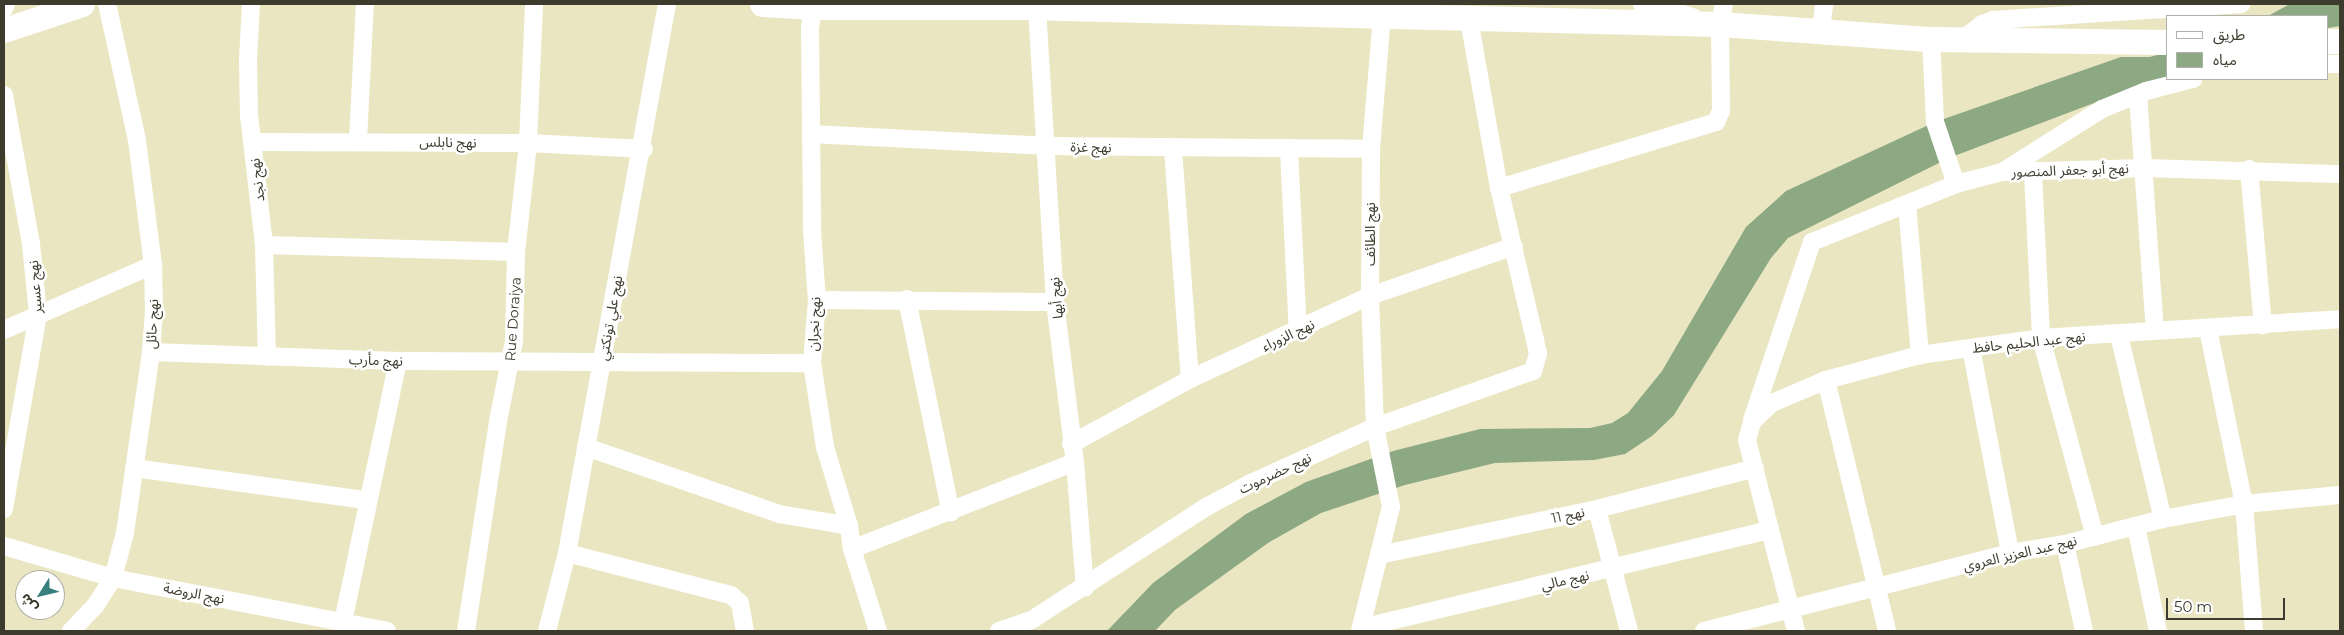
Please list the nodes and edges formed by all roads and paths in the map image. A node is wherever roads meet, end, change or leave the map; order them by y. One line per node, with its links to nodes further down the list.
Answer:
1 (6, 4): 16 (street)
2 (82, 4): 23 (main road)
3 (107, 4): 51 (street, نهج حائل)
4 (251, 4): 33 (street, نهج نجد)
5 (365, 4): 32 (street)
6 (534, 4): 34 (street, Rue Doraiya)
7 (667, 4): 37 (street, نهج علي تونكتي)
8 (762, 4): 12 (main road)
9 (1644, 4): 22 (street)
10 (1824, 4): 24 (street)
11 (2241, 4): 15 (street)
12 (813, 6): 13 (main road); 31 (street, نهج نجران)
13 (1025, 6): 14 (main road); 35 (street, نهج أبها)
14 (1161, 8): 17 (main road)
15 (2120, 8): 19 (street)
16 (4, 9)
17 (1335, 10): 21 (main road)
18 (1433, 11): 20 (main road); 21 (main road)
19 (2012, 11): 26 (street)
20 (1465, 14): 22 (main road); 46 (street)
21 (1382, 16): 38 (street, نهج الطائف)
22 (1717, 17): 24 (main road); 46 (street)
23 (4, 30)
24 (1822, 30): 25 (main road)
25 (1931, 39): 26 (main road); 45 (street)
26 (1968, 39): 27 (main road)
27 (2166, 42)
28 (2189, 80): 30 (street)
29 (4, 95): 56 (street, نهج عسير)
30 (2138, 95): 40 (street); 42 (street)
31 (811, 134): 35 (street, نهج غزة); 54 (street, نهج نجران)
32 (358, 140): 33 (street, نهج نابلس); 34 (street, نهج نابلس)
33 (252, 142): 48 (street, نهج نجد)
34 (528, 143): 37 (street, نهج نابلس); 50 (street, Rue Doraiya)
35 (1045, 146): 36 (street, نهج غزة); 55 (street, نهج أبها)
36 (1173, 148): 39 (street, نهج غزة); 73 (street)
37 (642, 149): 72 (street, نهج علي تونكتي)
38 (1371, 149): 39 (street, نهج غزة); 52 (street, نهج الطائف)
39 (1288, 150): 62 (street)
40 (2145, 168): 41 (street, نهج أبو جعفر المنصور); 43 (street, نهج أبو جعفر المنصور); 61 (street)
41 (2249, 169): 44 (street, نهج أبو جعفر المنصور); 58 (street)
42 (2002, 172): 43 (street, نهج أبو جعفر المنصور); 45 (street, نهج أبو جعفر المنصور)
43 (2033, 173): 64 (street)
44 (2340, 174)
45 (1956, 184): 47 (street, نهج أبو جعفر المنصور)
46 (1499, 188): 49 (street)
47 (1907, 204): 67 (street); 76 (street, نهج أبو جعفر المنصور)
48 (264, 245): 50 (street); 68 (street, نهج نجد)
49 (1514, 246): 52 (street, نهج الزوراء); 75 (street, نهج حضرموت)
50 (516, 252): 70 (street, Rue Doraiya)
51 (153, 266): 56 (street); 66 (street, نهج حائل)
52 (1370, 296): 62 (street, نهج الزوراء); 75 (street, نهج الطائف)
53 (907, 298): 54 (street); 55 (street); 87 (street)
54 (817, 300): 71 (street, نهج نجران)
55 (1055, 302): 77 (street, نهج أبها)
56 (38, 314): 60 (street); 85 (street, نهج عسير)
57 (2340, 319): 58 (street, نهج عبد الحليم حافظ)
58 (2262, 325): 59 (street, نهج عبد الحليم حافظ)
59 (2208, 329): 61 (street, نهج عبد الحليم حافظ); 84 (street)
60 (4, 330)
61 (2155, 330): 63 (street, نهج عبد الحليم حافظ)
62 (1298, 331): 73 (street, نهج الزوراء)
63 (2119, 335): 64 (street, نهج عبد الحليم حافظ); 88 (street)
64 (2041, 338): 65 (street, نهج عبد الحليم حافظ); 92 (street)
65 (1971, 348): 67 (street, نهج عبد الحليم حافظ); 97 (street)
66 (151, 352): 68 (street, نهج مأرب); 80 (street, نهج حائل)
67 (1920, 355): 74 (street, نهج عبد الحليم حافظ)
68 (267, 357): 69 (street, نهج مأرب)
69 (398, 361): 70 (street, نهج مأرب); 83 (street)
70 (511, 363): 72 (street, نهج مأرب); 110 (street, Rue Doraiya)
71 (812, 363): 72 (street, نهج مأرب); 89 (street, نهج نجران)
72 (602, 364): 78 (street, نهج علي تونكتي)
73 (1190, 379): 77 (street, نهج الزوراء)
74 (1826, 380): 76 (street, نهج عبد الحليم حافظ); 102 (street)
75 (1376, 427): 98 (street, نهج الطائف); 101 (street, نهج حضرموت)
76 (1748, 435): 81 (street)
77 (1071, 444): 79 (street, نهج أبها)
78 (586, 447): 89 (street); 96 (street, نهج علي تونكتي)
79 (1075, 462): 87 (street); 101 (street, نهج أبها)
80 (134, 468): 83 (street); 100 (street, نهج حائل)
81 (1755, 468): 86 (street, نهج 11); 91 (street)
82 (2340, 495): 84 (street, نهج عبد العزيز العروي)
83 (366, 500): 104 (street)
84 (2244, 504): 88 (street, نهج عبد العزيز العروي); 120 (street)
85 (4, 509)
86 (1597, 509): 98 (street, نهج 11); 99 (street)
87 (950, 513): 95 (street)
88 (2163, 519): 90 (street, نهج عبد العزيز العروي)
89 (848, 526): 95 (street, نهج نجران)
90 (2136, 526): 92 (street, نهج عبد العزيز العروي); 119 (street)
91 (1768, 530): 99 (street, نهج مالي); 103 (street)
92 (2094, 537): 93 (street, نهج عبد العزيز العروي)
93 (2064, 544): 97 (street, نهج عبد العزيز العروي); 107 (street)
94 (4, 546): 100 (street, نهج الروضة)
95 (852, 549): 113 (street, نهج نجران)
96 (567, 553): 111 (street, نهج علي تونكتي); 112 (street)
97 (2010, 553): 102 (street, نهج عبد العزيز العروي)
98 (1379, 555): 106 (street)
99 (1614, 569): 106 (street, نهج مالي); 115 (street)
100 (113, 578): 104 (street, نهج الروضة); 108 (street, نهج حائل)
101 (1084, 588): 105 (street, نهج حضرموت)
102 (1877, 589): 103 (street, نهج عبد العزيز العروي); 118 (street)
103 (1789, 611): 116 (street, نهج عبد العزيز العروي); 117 (street)
104 (343, 622): 109 (street, نهج الروضة)
105 (1029, 625): 114 (street, نهج حضرموت)
106 (1360, 630)
107 (2080, 630)
108 (71, 631)
109 (387, 631)
110 (466, 631)
111 (547, 631)
112 (745, 631)
113 (878, 631)
114 (999, 631)
115 (1629, 631)
116 (1704, 631)
117 (1796, 631)
118 (1887, 631)
119 (2158, 631)
120 (2254, 631)

